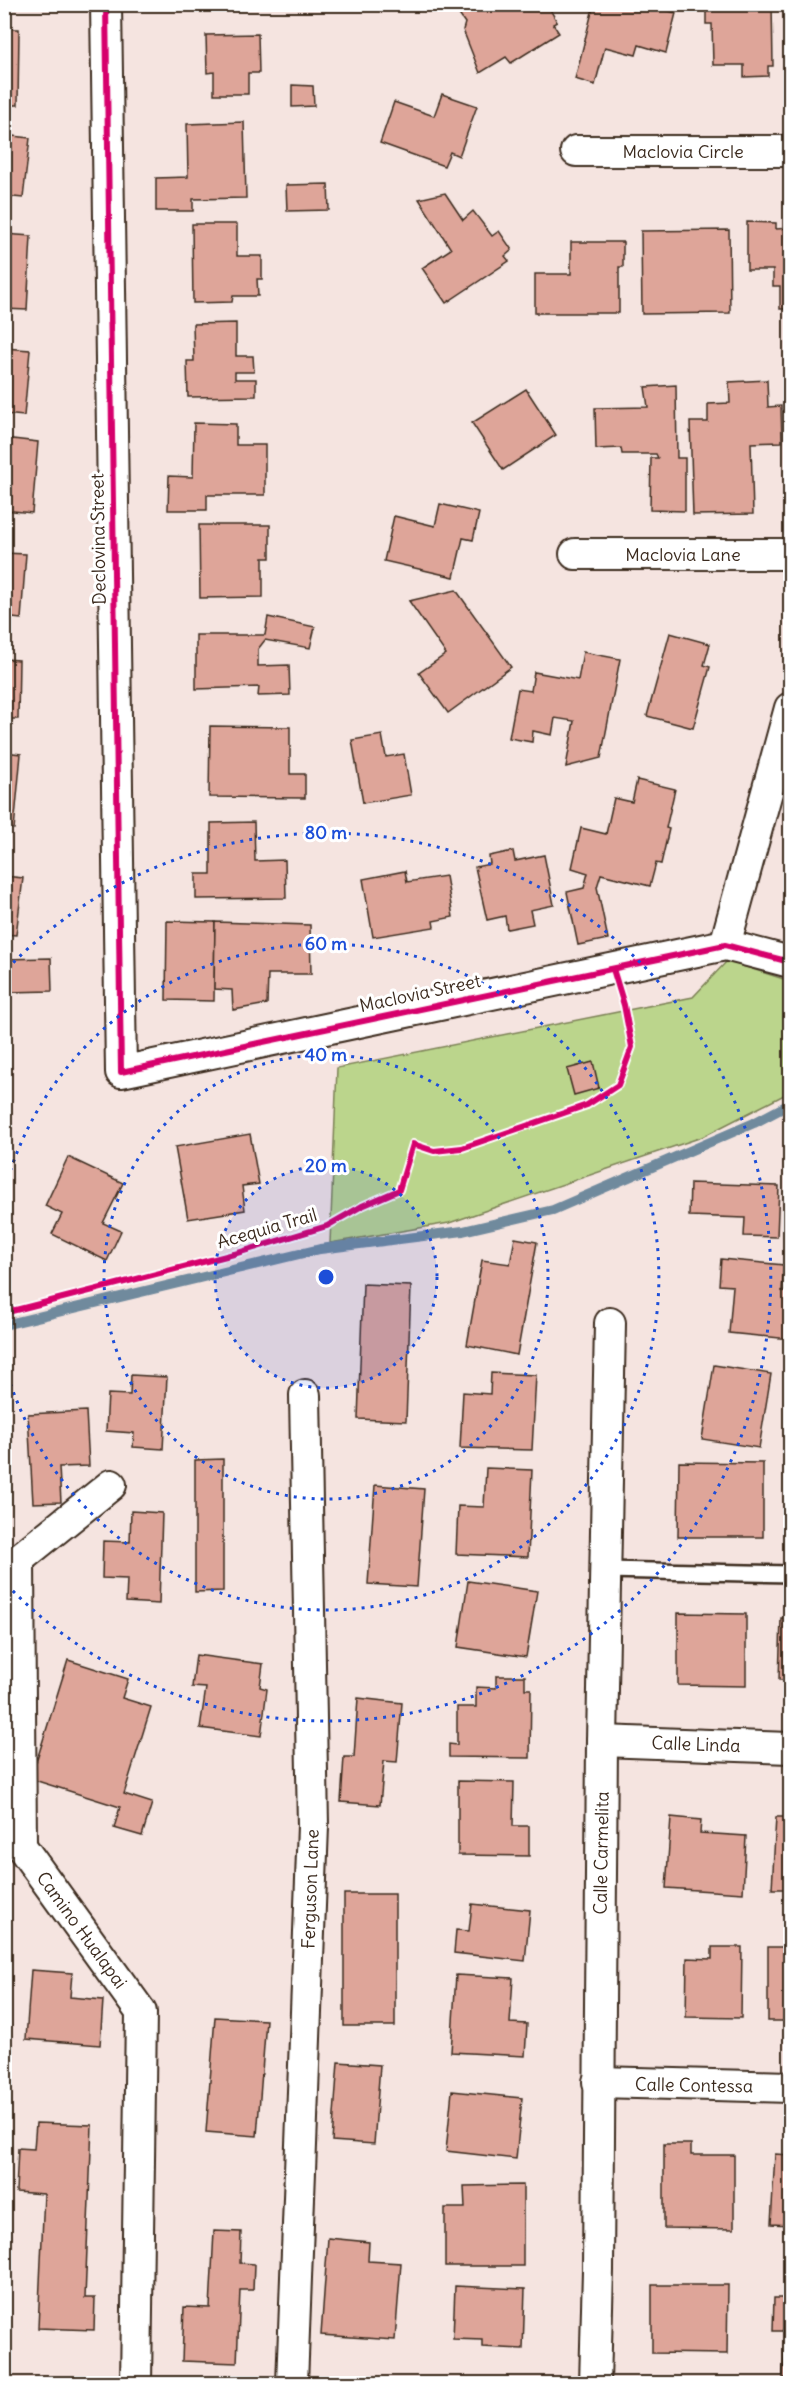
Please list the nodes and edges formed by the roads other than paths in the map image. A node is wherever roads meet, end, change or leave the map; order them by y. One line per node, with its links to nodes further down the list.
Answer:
1 (106, 4): 9 (street, Declovina Street)
2 (576, 151): 3 (street, Maclovia Circle)
3 (790, 151)
4 (575, 554): 5 (street, Maclovia Lane)
5 (790, 554)
6 (790, 708): 7 (street)
7 (725, 945): 8 (street); 9 (street, Maclovia Street)
8 (790, 962)
9 (121, 1072)
10 (610, 1323): 13 (street, Calle Carmelita)
11 (305, 1395): 20 (street, Ferguson Lane)
12 (111, 1485): 19 (street, Camino Hualapai)
13 (605, 1570): 14 (lane); 15 (street, Calle Carmelita)
14 (790, 1574)
15 (602, 1741): 16 (street, Calle Linda); 17 (street, Calle Carmelita)
16 (790, 1748)
17 (598, 2082): 18 (street, Calle Contessa); 21 (street, Calle Carmelita)
18 (790, 2087)
19 (136, 2384)
20 (292, 2384)
21 (595, 2384)

